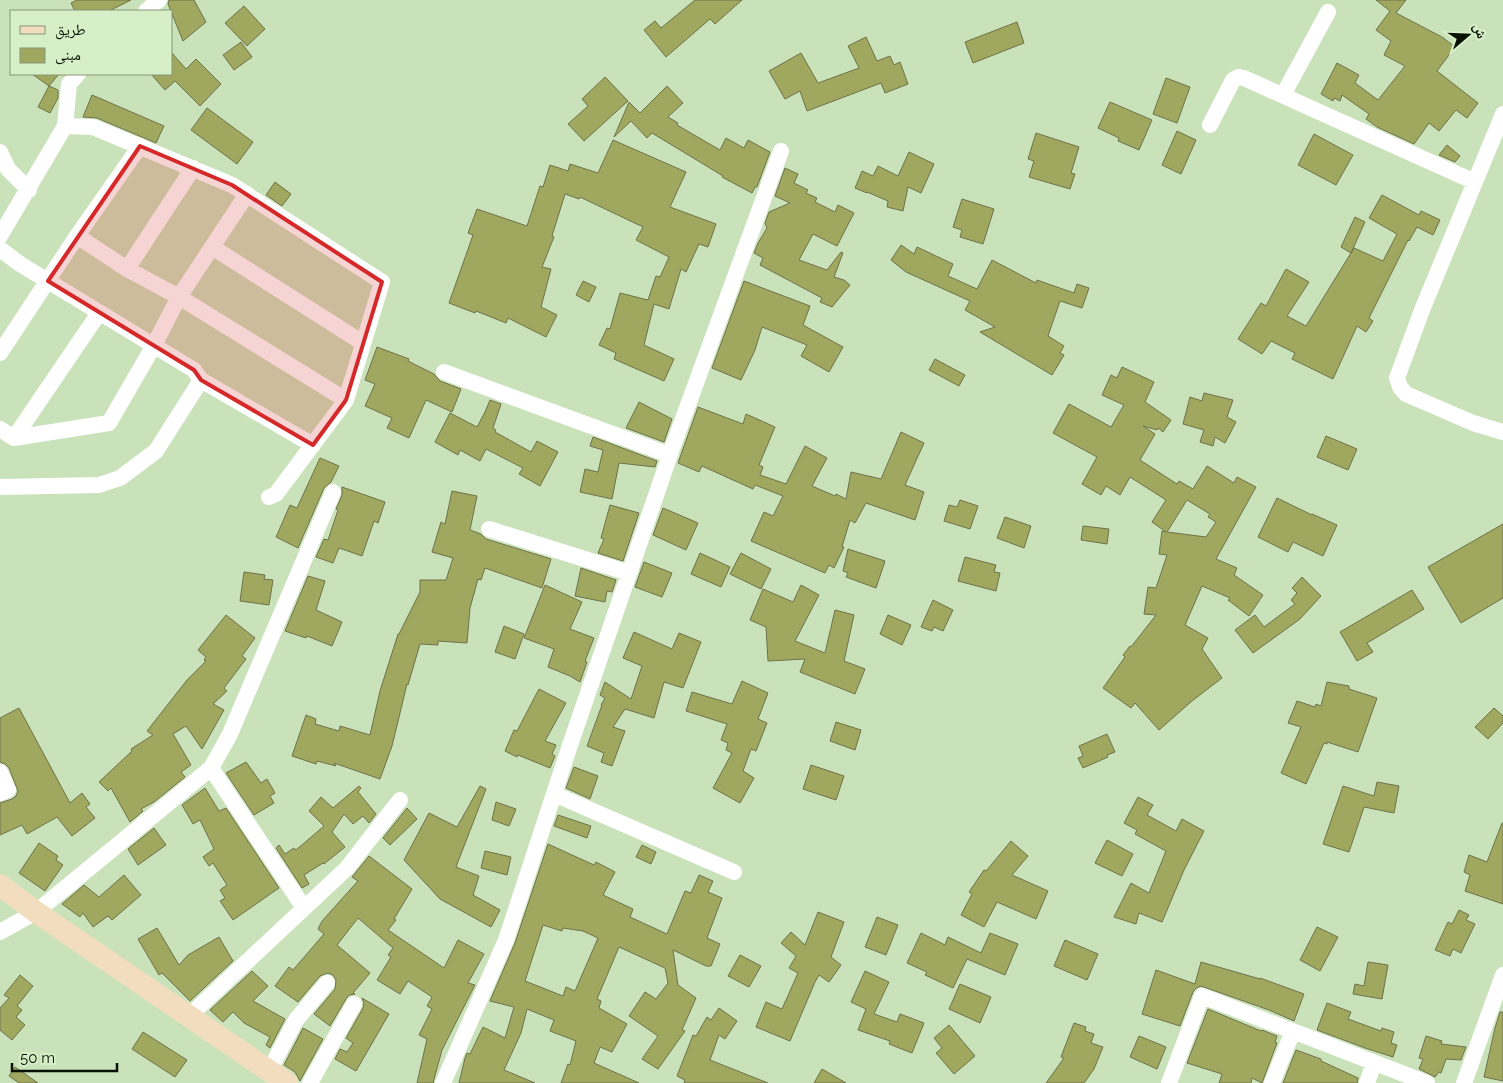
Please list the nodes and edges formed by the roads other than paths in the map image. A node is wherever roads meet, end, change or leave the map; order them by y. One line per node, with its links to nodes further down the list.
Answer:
1 (159, 0): 2 (street)
2 (147, 10)
3 (1328, 12): 5 (street)
4 (77, 75): 8 (street)
5 (1283, 95): 7 (street); 13 (street)
6 (1503, 114): 13 (street)
7 (1210, 125)
8 (65, 126): 9 (street); 14 (street)
9 (140, 146): 12 (street); 17 (street)
10 (781, 151): 33 (street)
11 (0, 152): 14 (street)
12 (193, 168): 15 (street); 20 (street)
13 (1475, 182): 30 (street)
14 (29, 190): 16 (street)
15 (247, 194): 18 (street); 24 (street)
16 (0, 236)
17 (77, 236): 20 (street); 21 (street)
18 (212, 247): 22 (street); 24 (street)
19 (0, 249): 21 (street)
20 (127, 269): 22 (street)
21 (48, 281): 23 (street); 26 (street)
22 (179, 298): 25 (street); 29 (street)
23 (99, 313): 25 (street); 31 (street)
24 (363, 343): 29 (street)
25 (153, 347): 28 (street); 31 (street)
26 (0, 353)
27 (444, 372): 33 (street)
28 (201, 380): 32 (street); 34 (street)
29 (346, 400): 32 (street)
30 (1503, 432)
31 (7, 434)
32 (313, 445): 36 (street)
33 (670, 455): 38 (street)
34 (0, 487)
35 (333, 492): 39 (street)
36 (270, 497)
37 (489, 529): 38 (street)
38 (629, 573): 42 (street)
39 (211, 768): 46 (street); 47 (street)
40 (0, 772): 41 (street)
41 (0, 793)
42 (554, 794): 44 (street); 57 (street)
43 (400, 800): 46 (street)
44 (734, 872)
45 (0, 885): 47 (street)
46 (304, 908): 52 (street)
47 (36, 912): 48 (street); 52 (street)
48 (0, 932)
49 (1503, 975): 62 (street)
50 (327, 983): 55 (street)
51 (354, 1004): 56 (street)
52 (189, 1016): 55 (street)
53 (1293, 1031): 54 (street); 58 (street); 59 (street)
54 (1374, 1063): 60 (street); 61 (street)
55 (278, 1077)
56 (310, 1083)
57 (443, 1083)
58 (1169, 1083)
59 (1272, 1083)
60 (1367, 1083)
61 (1427, 1083)
62 (1464, 1083)

